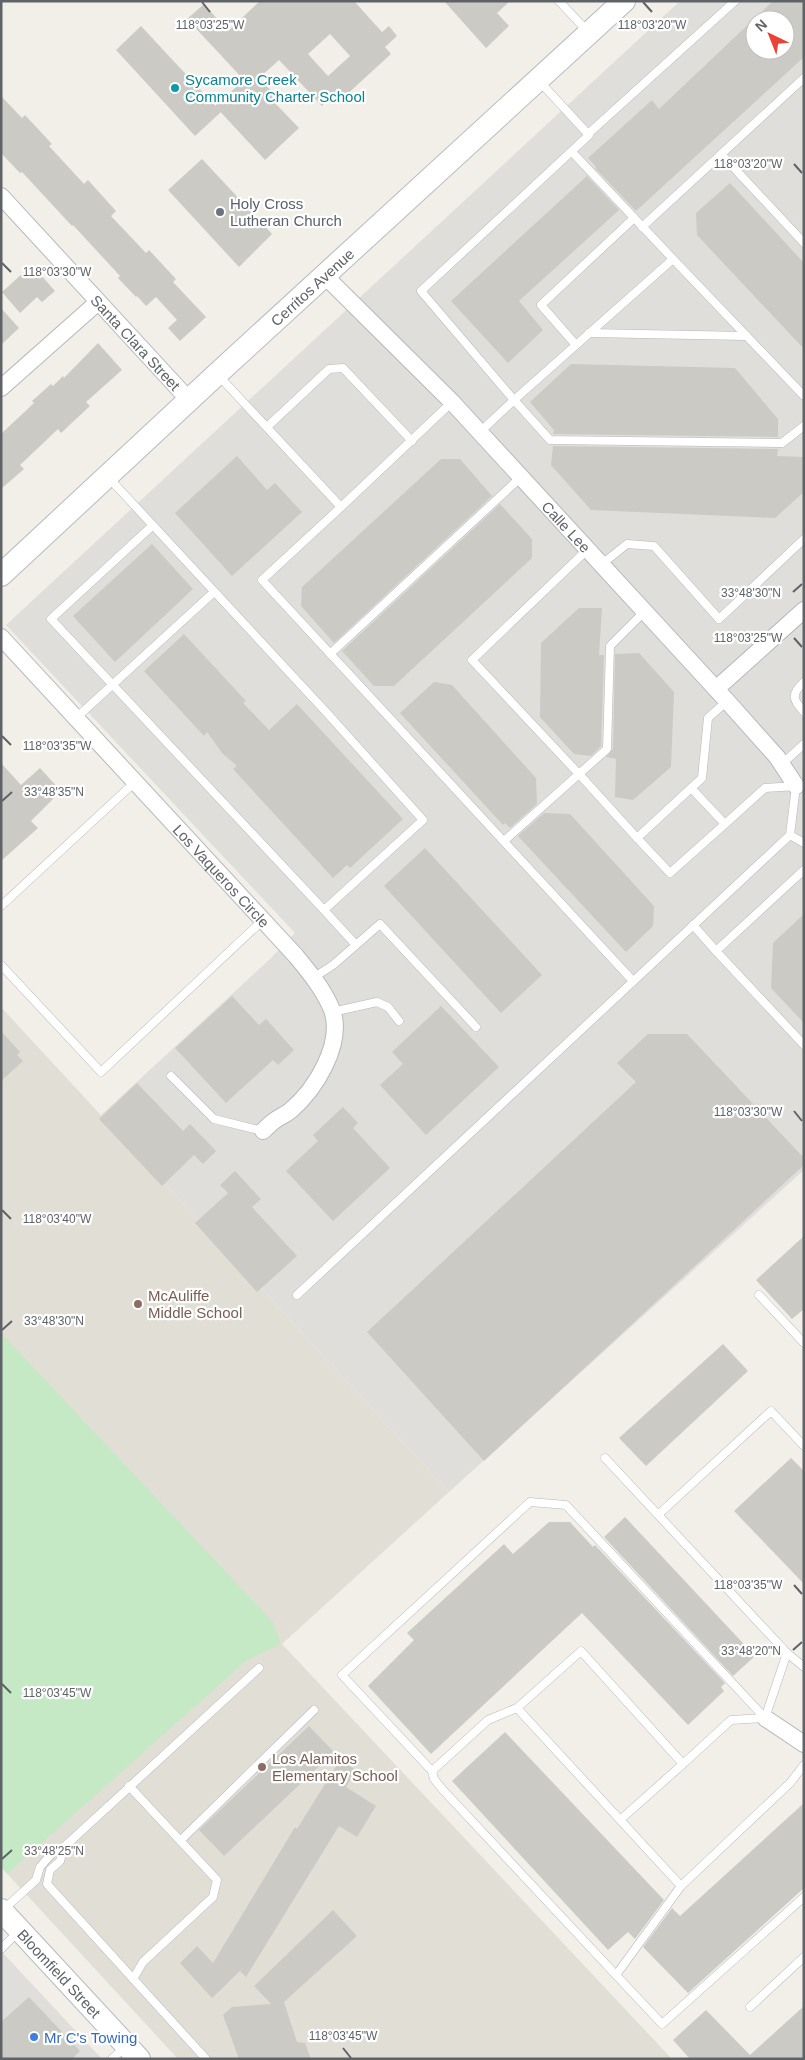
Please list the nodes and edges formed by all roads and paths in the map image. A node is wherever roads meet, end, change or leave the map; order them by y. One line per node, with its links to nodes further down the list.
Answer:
1 (559, 1): 4 (lane)
2 (624, 1): 4 (main road, Cerritos Avenue)
3 (735, 1): 7 (lane)
4 (589, 33): 6 (main road, Cerritos Avenue)
5 (804, 78): 9 (lane)
6 (538, 80): 7 (lane); 15 (main road, Cerritos Avenue)
7 (588, 134): 8 (lane)
8 (572, 152): 11 (lane); 24 (lane)
9 (721, 154): 12 (lane); 13 (lane)
10 (1, 196): 16 (street, Santa Clara Street)
11 (634, 218): 12 (lane); 19 (lane)
12 (642, 227): 14 (lane)
13 (804, 243)
14 (673, 259): 17 (lane); 18 (lane)
15 (325, 276): 20 (main road, Cerritos Avenue); 25 (street, Calle Lee)
16 (98, 302): 21 (street); 23 (street, Santa Clara Street)
17 (589, 333): 18 (lane); 19 (lane)
18 (746, 336): 22 (lane)
19 (576, 345): 24 (lane)
20 (217, 374): 23 (main road, Cerritos Avenue); 27 (lane)
21 (1, 388)
22 (804, 396)
23 (189, 400): 30 (main road, Cerritos Avenue)
24 (514, 400): 26 (lane); 28 (lane)
25 (452, 402): 28 (street, Calle Lee); 29 (lane)
26 (804, 426)
27 (267, 427): 29 (lane); 32 (lane)
28 (480, 432): 31 (street, Calle Lee)
29 (412, 441): 32 (lane)
30 (107, 477): 33 (lane); 37 (main road, Cerritos Avenue)
31 (521, 477): 35 (street, Calle Lee); 42 (lane)
32 (341, 507): 42 (lane)
33 (152, 526): 38 (lane); 44 (lane)
34 (804, 539): 36 (lane)
35 (588, 549): 36 (street, Calle Lee); 50 (lane)
36 (602, 564): 40 (street, Calle Lee)
37 (1, 575)
38 (214, 592): 44 (lane); 61 (lane)
39 (804, 610): 45 (street)
40 (645, 612): 45 (street, Calle Lee); 50 (lane)
41 (1, 637): 47 (street, Los Vaqueros Circle)
42 (330, 654): 57 (lane)
43 (804, 682): 46 (lane)
44 (112, 685): 47 (lane); 61 (lane)
45 (722, 695): 49 (street, Calle Lee); 53 (lane)
46 (804, 712)
47 (76, 718): 51 (street, Los Vaqueros Circle)
48 (804, 744): 49 (lane)
49 (782, 764): 52 (street, Calle Lee)
50 (579, 774): 56 (lane); 57 (lane)
51 (135, 782): 60 (lane); 62 (street, Los Vaqueros Circle)
52 (796, 786): 54 (lane); 55 (lane)
53 (691, 788): 54 (lane); 56 (lane)
54 (725, 824): 56 (lane)
55 (790, 835): 58 (lane); 63 (lane)
56 (637, 838)
57 (504, 841): 68 (lane)
58 (804, 843)
59 (804, 870): 65 (lane)
60 (1, 906)
61 (324, 910): 64 (lane)
62 (263, 920): 66 (lane); 67 (street, Los Vaqueros Circle)
63 (693, 925): 65 (lane); 68 (lane)
64 (356, 945): 67 (lane); 71 (lane)
65 (716, 951): 72 (lane)
66 (1, 965)
67 (313, 978): 69 (street, Los Vaqueros Circle)
68 (633, 981): 75 (lane)
69 (332, 1012): 70 (lane); 74 (street, Los Vaqueros Circle)
70 (399, 1021)
71 (476, 1027)
72 (804, 1045)
73 (171, 1076): 74 (lane)
74 (263, 1131)
75 (297, 1295)
76 (759, 1295): 77 (lane)
77 (804, 1343)
78 (804, 1446): 80 (lane)
79 (605, 1458): 80 (lane)
80 (659, 1514): 81 (lane)
81 (787, 1652): 82 (lane); 86 (lane)
82 (804, 1667)
83 (259, 1668): 91 (lane)
84 (517, 1708): 88 (lane); 90 (lane); 92 (lane)
85 (314, 1710): 93 (lane)
86 (765, 1718): 87 (street); 88 (lane); 90 (lane)
87 (804, 1744)
88 (683, 1764): 92 (lane)
89 (804, 1765): 95 (lane)
90 (432, 1771): 101 (lane)
91 (130, 1786): 93 (lane); 94 (lane)
92 (620, 1820): 95 (lane)
93 (181, 1840): 102 (lane)
94 (64, 1847): 97 (lane); 102 (lane)
95 (681, 1886): 101 (lane)
96 (804, 1897): 101 (lane)
97 (2, 1910): 98 (main road, Bloomfield Street)
98 (20, 1930): 99 (lane); 104 (main road, Bloomfield Street)
99 (1, 1949)
100 (804, 1957): 103 (lane)
101 (616, 1975)
102 (133, 1979): 105 (lane)
103 (750, 2007)
104 (126, 2054)
105 (206, 2059)

